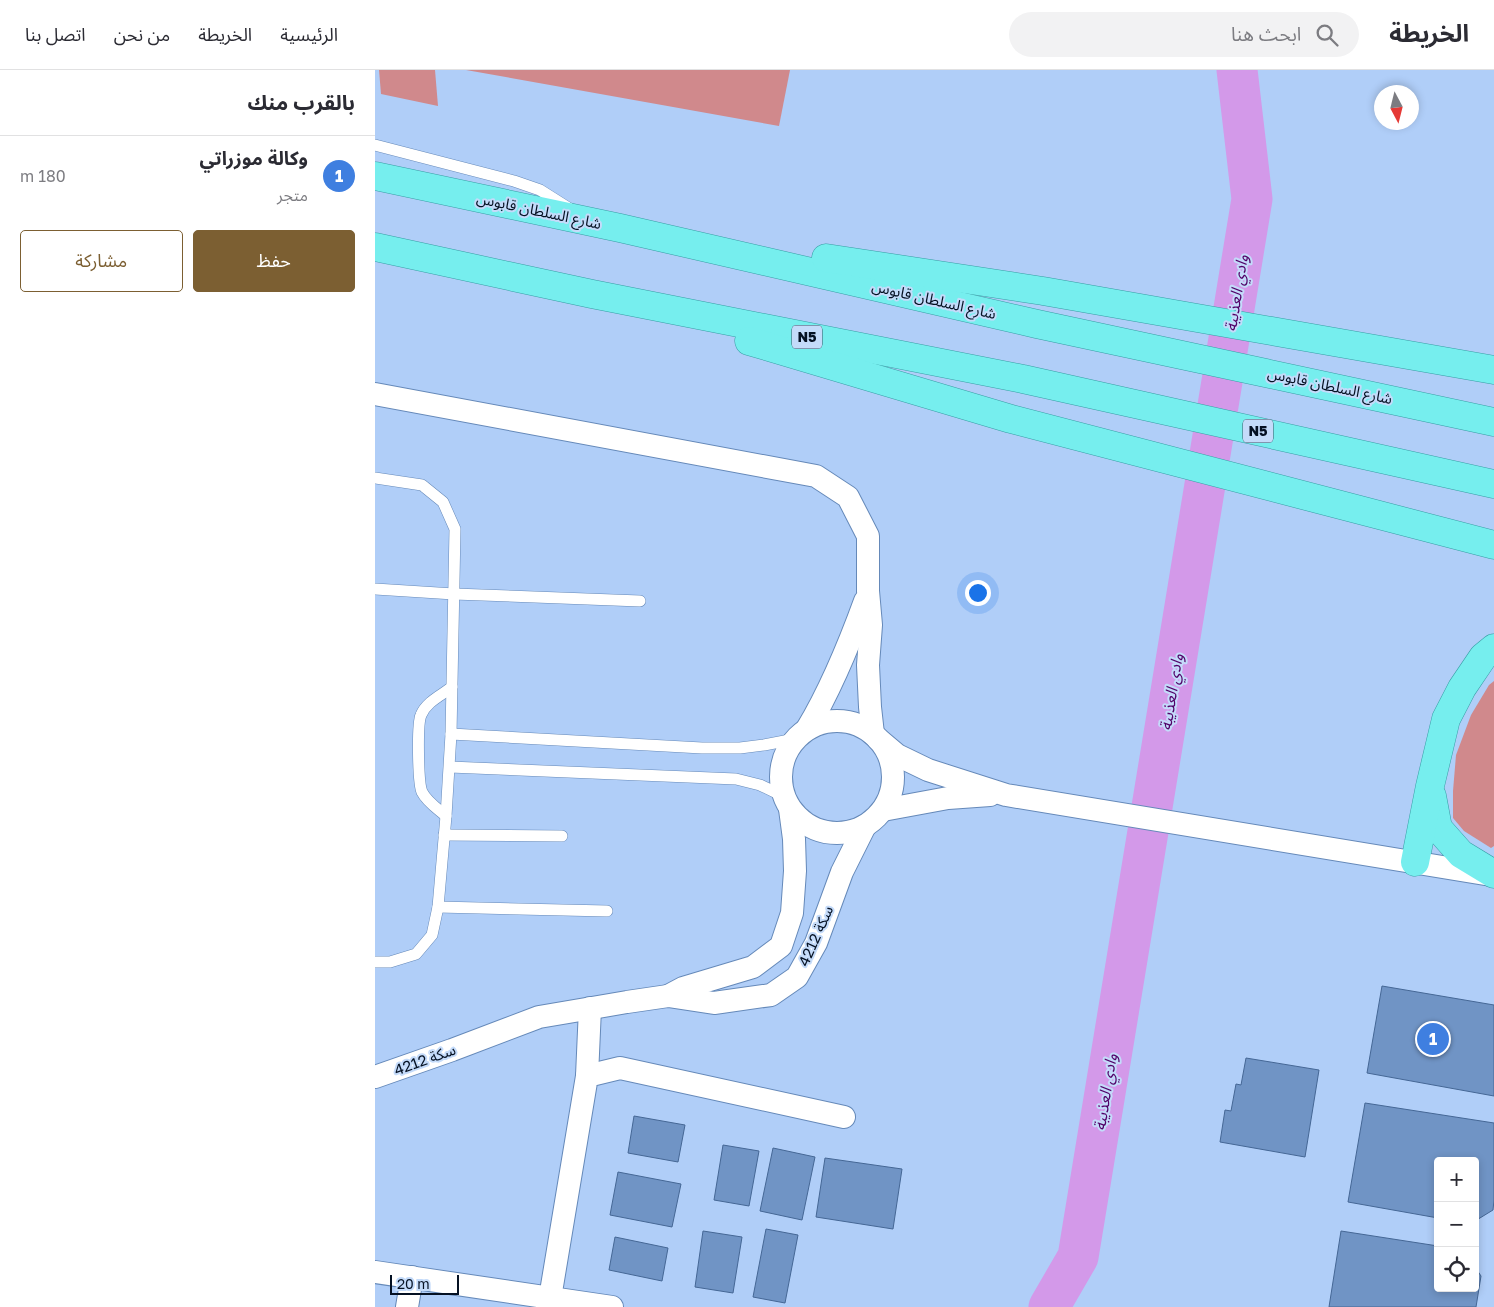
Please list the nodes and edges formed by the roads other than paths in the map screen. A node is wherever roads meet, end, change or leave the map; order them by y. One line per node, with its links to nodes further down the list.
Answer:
1 (375, 145): 3 (lane)
2 (375, 176): 3 (highway, شارع السلطان قابوس)
3 (585, 220): 4 (highway, شارع السلطان قابوس)
4 (620, 228): 7 (highway); 9 (highway, شارع السلطان قابوس)
5 (375, 247): 6 (highway, N5)
6 (592, 294): 11 (highway, N5); 12 (highway)
7 (1494, 370)
8 (375, 394): 14 (street)
9 (1494, 422)
10 (375, 478): 15 (lane)
11 (1494, 483)
12 (1485, 543)
13 (375, 589): 15 (lane)
14 (868, 591): 20 (street); 21 (street)
15 (454, 594): 16 (lane); 18 (lane)
16 (640, 601)
17 (1494, 648): 23 (highway)
18 (452, 687): 19 (lane); 27 (lane)
19 (451, 734): 20 (lane); 22 (lane)
20 (801, 734): 21 (street); 25 (street)
21 (876, 737): 24 (street); 26 (street)
22 (449, 768): 25 (lane); 27 (lane)
23 (1430, 786): 31 (highway); 32 (highway)
24 (1006, 795): 26 (street); 31 (street)
25 (787, 803): 28 (street); 36 (street, سكة 4212)
26 (883, 810): 28 (street)
27 (446, 816): 29 (lane)
28 (865, 826): 36 (street, سكة 4212)
29 (444, 835): 30 (lane); 33 (lane)
30 (562, 836)
31 (1415, 862): 32 (street)
32 (1494, 875)
33 (438, 907): 34 (lane); 35 (lane)
34 (607, 911)
35 (375, 962)
36 (668, 996): 37 (street, سكة 4212)
37 (590, 1008): 38 (street); 39 (street, سكة 4212)
38 (587, 1076): 40 (street); 43 (street)
39 (375, 1077)
40 (844, 1117)
41 (375, 1272): 42 (street)
42 (412, 1277): 43 (street); 44 (street)
43 (550, 1298): 45 (street)
44 (407, 1307)
45 (613, 1307)

